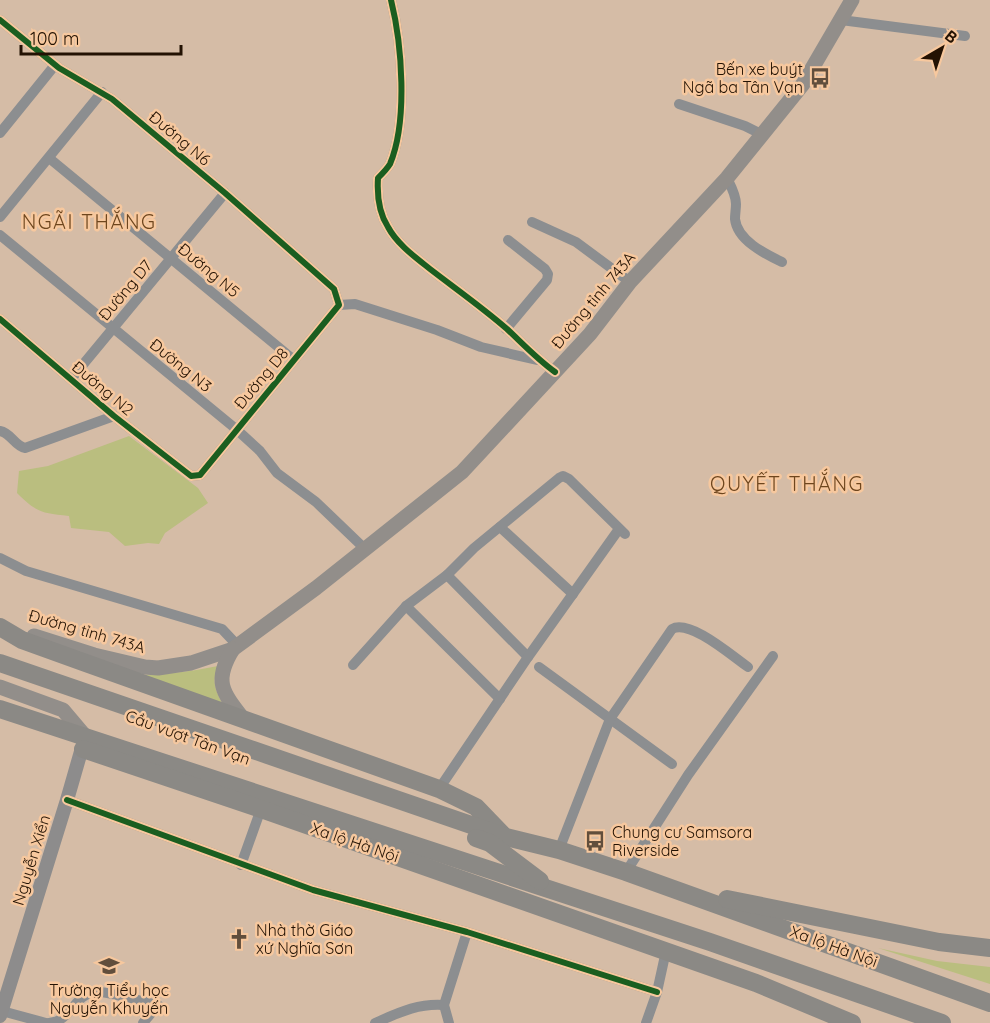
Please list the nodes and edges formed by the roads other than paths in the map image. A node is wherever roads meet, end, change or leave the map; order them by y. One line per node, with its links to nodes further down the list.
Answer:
1 (391, 0): 24 (street)
2 (852, 0): 4 (main road, Đường tỉnh 743A)
3 (0, 20): 6 (street, Đường N6)
4 (841, 20): 5 (street); 10 (main road, Đường tỉnh 743A)
5 (965, 36)
6 (55, 65): 7 (street, Đường N6); 9 (street)
7 (102, 92): 11 (street); 13 (street, Đường N6)
8 (679, 104): 10 (street)
9 (0, 133)
10 (761, 134): 12 (main road, Đường tỉnh 743A)
11 (49, 158): 14 (street); 18 (street, Đường N5)
12 (727, 178): 19 (street); 20 (main road, Đường tỉnh 743A)
13 (225, 193): 18 (street, Đường D7); 21 (street, Đường N6)
14 (0, 217)
15 (532, 222): 20 (street)
16 (0, 235): 23 (street, Đường N3)
17 (508, 240): 24 (street)
18 (171, 258): 23 (street, Đường D7); 25 (street, Đường N5)
19 (782, 262)
20 (630, 282): 27 (main road, Đường tỉnh 743A)
21 (339, 305): 25 (street, Đường D8); 26 (street)
22 (0, 319): 28 (street, Đường N2)
23 (113, 328): 28 (street, Đường D7); 30 (street, Đường N3)
24 (506, 329): 26 (street)
25 (294, 360): 30 (street, Đường D8)
26 (538, 360): 27 (street)
27 (555, 372): 34 (main road, Đường tỉnh 743A)
28 (71, 379): 29 (street, Đường N2)
29 (114, 416): 31 (street); 32 (street, Đường N2)
30 (236, 429): 32 (street, Đường D8); 34 (street, Đường N3)
31 (0, 431)
32 (191, 476)
33 (500, 527): 36 (street); 37 (street); 37 (street)
34 (364, 548): 40 (main road, Đường tỉnh 743A)
35 (0, 558): 40 (street)
36 (447, 575): 38 (street); 43 (street)
37 (573, 594): 43 (street)
38 (406, 606): 45 (street); 50 (street)
39 (0, 626): 40 (main road, Đường tỉnh 743A); 54 (highway)
40 (236, 647): 54 (main road)
41 (0, 654): 58 (highway, Cầu vượt Tân Vạn)
42 (773, 656): 64 (street)
43 (528, 657): 50 (street)
44 (0, 663): 58 (highway, Cầu vượt Tân Vạn)
45 (352, 665)
46 (748, 667): 53 (street)
47 (539, 668): 53 (street)
48 (0, 669): 58 (highway, Cầu vượt Tân Vạn)
49 (0, 687): 55 (main road)
50 (500, 699): 57 (street)
51 (0, 709): 55 (highway, Xa lộ Hà Nội)
52 (0, 719): 55 (highway, Xa lộ Hà Nội)
53 (610, 719): 56 (street); 62 (street)
54 (244, 720): 57 (highway)
55 (83, 742): 59 (main road, Nguyễn Xiển); 60 (highway, Xa lộ Hà Nội)
56 (672, 764)
57 (439, 789): 61 (highway)
58 (377, 794): 61 (highway, Xa lộ Hà Nội); 65 (highway, Xa lộ Hà Nội)
59 (67, 800): 63 (street); 75 (main road, Nguyễn Xiển)
60 (263, 802): 63 (street); 65 (highway, Xa lộ Hà Nội); 71 (highway, Xa lộ Hà Nội)
61 (506, 837): 62 (highway, Xa lộ Hà Nội)
62 (559, 850): 64 (highway, Xa lộ Hà Nội)
63 (241, 865): 68 (street)
64 (626, 872): 66 (highway, Xa lộ Hà Nội)
65 (551, 889): 67 (highway, Xa lộ Hà Nội)
66 (684, 892): 70 (highway); 73 (highway, Xa lộ Hà Nội)
67 (637, 918): 69 (highway, Xa lộ Hà Nội); 71 (highway)
68 (467, 932): 72 (street); 74 (street)
69 (710, 942): 71 (highway); 82 (highway, Xa lộ Hà Nội)
70 (990, 948)
71 (666, 951): 72 (street); 81 (highway, Xa lộ Hà Nội)
72 (657, 992): 80 (street)
73 (990, 1003)
74 (444, 1005): 78 (street); 79 (street)
75 (1, 1013): 76 (street)
76 (47, 1023): 77 (street)
77 (143, 1023)
78 (375, 1023)
79 (448, 1023)
80 (646, 1023)
81 (852, 1023)
82 (942, 1023)

